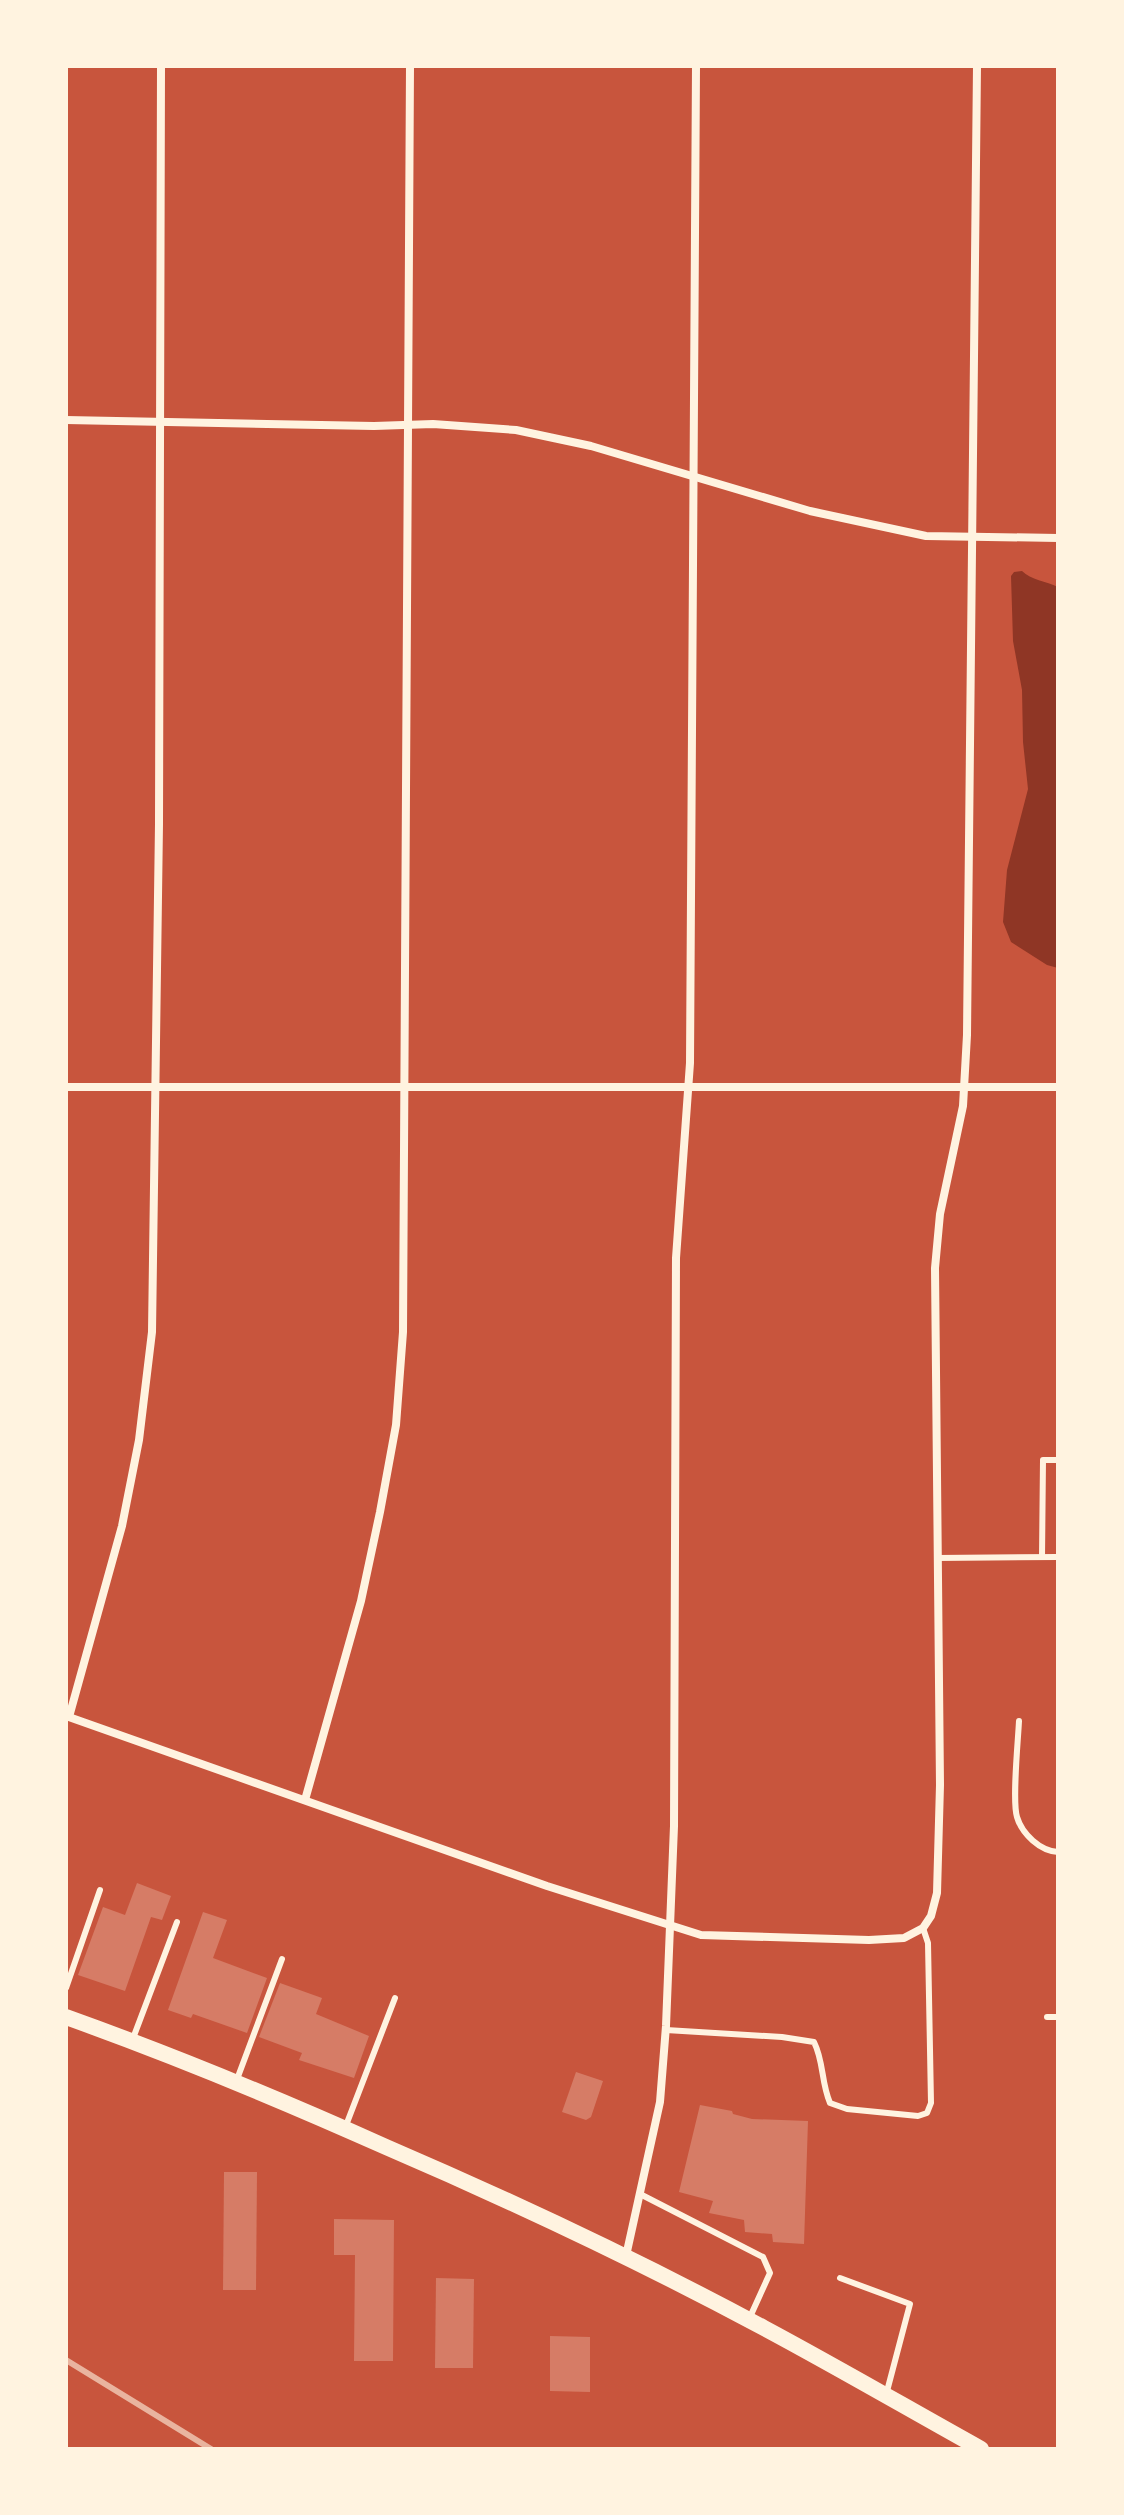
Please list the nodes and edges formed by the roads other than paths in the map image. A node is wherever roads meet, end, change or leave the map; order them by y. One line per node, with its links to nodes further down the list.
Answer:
1 (161, 66): 6 (street)
2 (410, 66): 7 (street)
3 (696, 66): 8 (street)
4 (977, 66): 9 (street)
5 (66, 420): 6 (street)
6 (160, 422): 7 (street); 12 (street)
7 (409, 425): 8 (street); 13 (street)
8 (695, 477): 9 (street); 14 (street)
9 (973, 538): 10 (street); 15 (street)
10 (1058, 538)
11 (66, 1087): 12 (street)
12 (155, 1087): 13 (street); 21 (street)
13 (406, 1087): 14 (street); 23 (street)
14 (688, 1087): 15 (street); 27 (street)
15 (964, 1087): 16 (street); 20 (street)
16 (1058, 1087)
17 (1058, 1460): 18 (lane)
18 (1042, 1557): 19 (lane); 20 (lane)
19 (1058, 1557)
20 (937, 1558): 28 (street)
21 (67, 1717): 23 (street)
22 (1019, 1721): 24 (lane)
23 (305, 1800): 27 (street)
24 (1058, 1852)
25 (100, 1890): 30 (lane)
26 (177, 1922): 36 (lane)
27 (670, 1925): 28 (street); 35 (street)
28 (923, 1928): 35 (lane)
29 (282, 1959): 37 (lane)
30 (66, 1988)
31 (395, 1998): 38 (lane)
32 (66, 2017): 36 (main road)
33 (1047, 2017): 34 (lane)
34 (1058, 2017)
35 (666, 2030): 39 (street)
36 (132, 2041): 37 (main road)
37 (236, 2082): 38 (main road)
38 (345, 2128): 40 (main road)
39 (640, 2194): 40 (street); 42 (lane)
40 (626, 2257): 42 (main road)
41 (840, 2278): 43 (lane)
42 (749, 2320): 43 (main road)
43 (886, 2396): 44 (main road)
44 (981, 2449)

